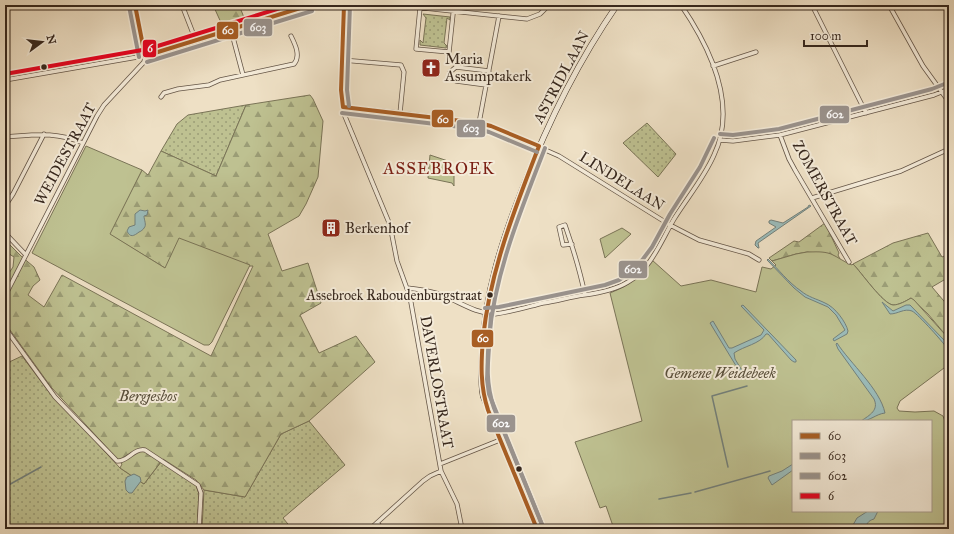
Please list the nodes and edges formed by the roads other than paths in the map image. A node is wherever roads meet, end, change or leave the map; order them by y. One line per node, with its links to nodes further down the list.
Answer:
1 (136, 5): 21 (street)
2 (182, 5): 19 (street)
3 (270, 5): 16 (street)
4 (310, 5): 16 (street)
5 (344, 5): 22 (street, DAVERLOSTRAAT)
6 (396, 5): 13 (street)
7 (454, 5): 14 (street)
8 (549, 5): 15 (street)
9 (617, 5): 41 (main road, ASTRIDLAAN)
10 (681, 5): 23 (street)
11 (812, 5): 34 (street)
12 (889, 5): 29 (street)
13 (420, 8): 14 (street); 14 (street)
14 (453, 11): 15 (street)
15 (499, 16): 24 (street)
16 (273, 17): 17 (street)
17 (231, 30): 19 (street); 25 (street)
18 (291, 36): 25 (street)
19 (196, 41): 21 (street)
20 (756, 52): 23 (street)
21 (144, 56): 26 (street); 40 (street, WEIDESTRAAT)
22 (342, 60): 32 (street, DAVERLOSTRAAT); 33 (street)
23 (713, 66): 39 (street)
24 (489, 71): 27 (street); 27 (street)
25 (243, 75): 30 (street)
26 (5, 80)
27 (486, 85): 35 (street)
28 (949, 89): 29 (street)
29 (943, 92): 31 (street); 34 (street)
30 (161, 97)
31 (949, 102)
32 (343, 107): 33 (street, LINDELAAN); 51 (street, DAVERLOSTRAAT)
33 (400, 113): 35 (street, LINDELAAN)
34 (866, 113): 37 (street)
35 (479, 123): 41 (street, LINDELAAN)
36 (44, 134): 38 (street); 40 (street); 44 (street)
37 (780, 135): 39 (street); 43 (street, ZOMERSTRAAT)
38 (5, 137)
39 (720, 140): 45 (street)
40 (83, 143): 48 (street, WEIDESTRAAT)
41 (539, 146): 45 (street, LINDELAAN); 54 (main road, ASTRIDLAAN)
42 (949, 149): 43 (street)
43 (812, 198): 50 (street, ZOMERSTRAAT)
44 (5, 206)
45 (670, 225): 49 (street, LINDELAAN); 52 (street)
46 (5, 233): 48 (street)
47 (572, 244): 47 (street); 52 (street)
48 (26, 255): 53 (street, WEIDESTRAAT)
49 (759, 260)
50 (849, 262)
51 (408, 288): 54 (street); 57 (street, DAVERLOSTRAAT)
52 (585, 295): 54 (street)
53 (5, 296)
54 (485, 314): 56 (main road, ASTRIDLAAN)
55 (5, 328): 60 (street)
56 (500, 440): 57 (street); 64 (main road, ASTRIDLAAN)
57 (440, 464): 58 (street, DAVERLOSTRAAT)
58 (441, 471): 59 (street); 63 (street, DAVERLOSTRAAT)
59 (377, 523): 61 (street); 62 (street)
60 (199, 529)
61 (370, 529)
62 (383, 529)
63 (462, 529)
64 (537, 529)

